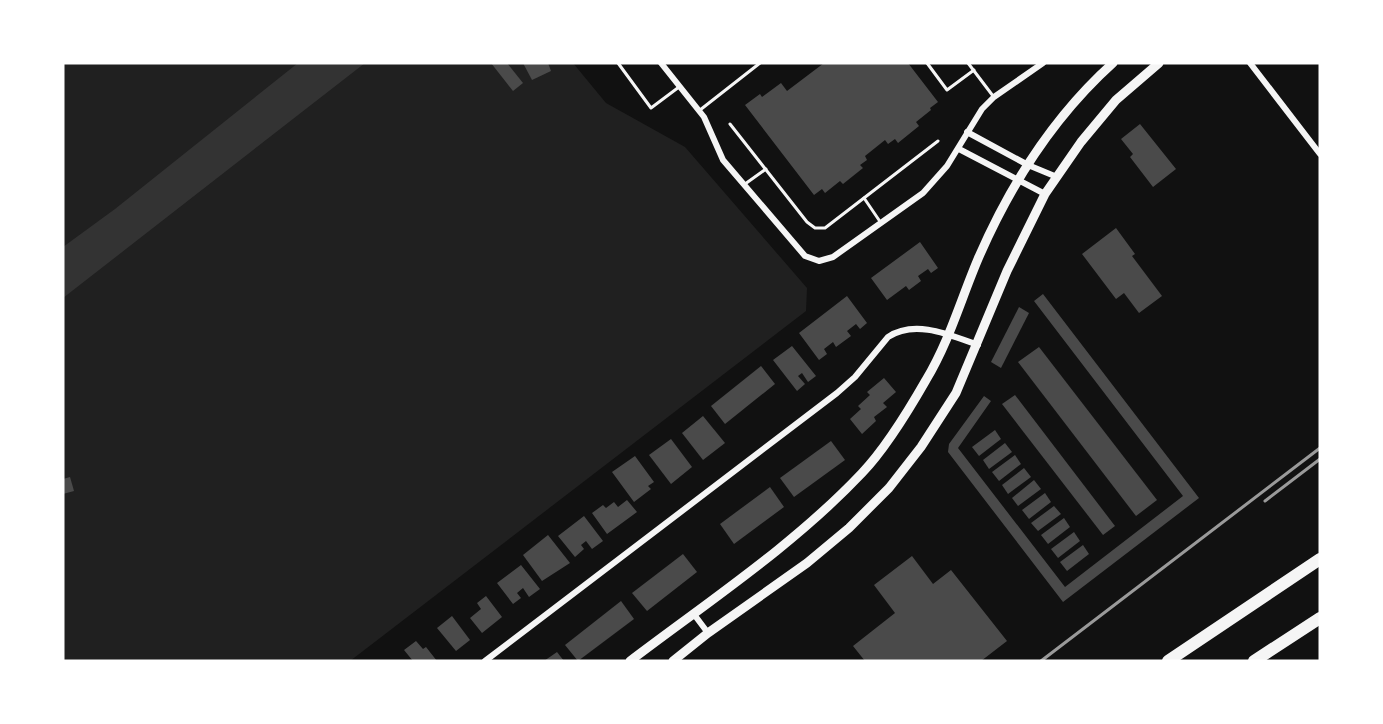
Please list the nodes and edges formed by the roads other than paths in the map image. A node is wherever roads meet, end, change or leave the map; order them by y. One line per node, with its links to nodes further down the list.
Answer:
1 (618, 63): 11 (lane)
2 (661, 63): 11 (street)
3 (760, 63): 13 (lane)
4 (927, 63): 10 (lane)
5 (968, 63): 10 (lane)
6 (1043, 63): 12 (street)
7 (1113, 63): 19 (main road)
8 (1159, 63): 21 (main road)
9 (1250, 63): 18 (street)
10 (974, 70): 12 (lane)
11 (680, 86): 13 (street)
12 (994, 97): 15 (street)
13 (699, 111): 23 (street)
14 (730, 124): 20 (lane)
15 (967, 132): 17 (street); 19 (street)
16 (938, 141): 25 (lane)
17 (959, 148): 22 (street); 26 (street)
18 (1320, 154)
19 (1028, 165): 21 (street); 22 (main road)
20 (766, 170): 23 (lane); 25 (lane)
21 (1057, 177): 24 (main road)
22 (1017, 181): 24 (street); 27 (main road)
23 (744, 185): 26 (street)
24 (1045, 194): 28 (main road)
25 (864, 198): 26 (lane)
26 (881, 223)
27 (949, 334): 28 (street); 30 (main road); 33 (street)
28 (978, 345): 32 (main road)
29 (1320, 559): 36 (highway)
30 (693, 613): 32 (street); 34 (main road)
31 (1320, 618): 37 (highway)
32 (708, 633): 35 (main road)
33 (485, 661)
34 (630, 661)
35 (673, 661)
36 (1168, 661)
37 (1254, 661)

